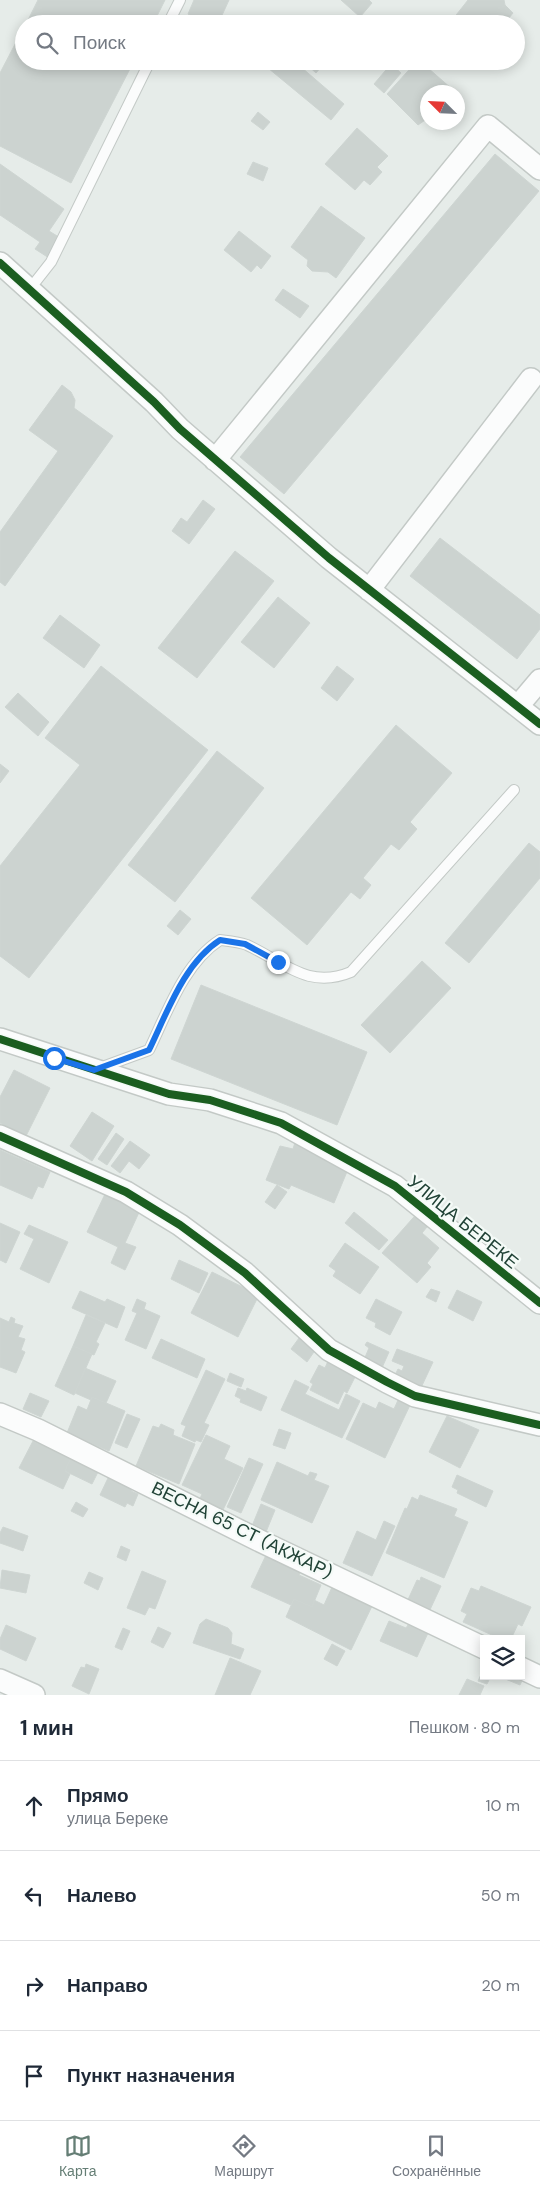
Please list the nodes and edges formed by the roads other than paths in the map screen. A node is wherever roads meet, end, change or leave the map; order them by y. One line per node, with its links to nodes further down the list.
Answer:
1 (180, 0): 2 (lane)
2 (172, 15)
3 (146, 70): 6 (lane)
4 (540, 169): 8 (street)
5 (0, 263): 6 (street)
6 (29, 290): 8 (street)
7 (531, 379): 9 (street)
8 (216, 460): 9 (street)
9 (369, 590): 11 (street)
10 (540, 680): 11 (street)
11 (518, 706): 12 (street)
12 (540, 724)
13 (514, 790): 15 (lane)
14 (0, 1039): 15 (street, УЛИЦА БЕРЕКЕ)
15 (94, 1070): 17 (street, УЛИЦА БЕРЕКЕ)
16 (0, 1136): 19 (street)
17 (540, 1303)
18 (0, 1414): 20 (street, ВЕСНА 65 СТ (АКЖАР))
19 (540, 1425)
20 (480, 1646)
21 (525, 1670): 22 (street)
22 (540, 1677)
23 (0, 1680): 24 (street)
24 (34, 1695)

